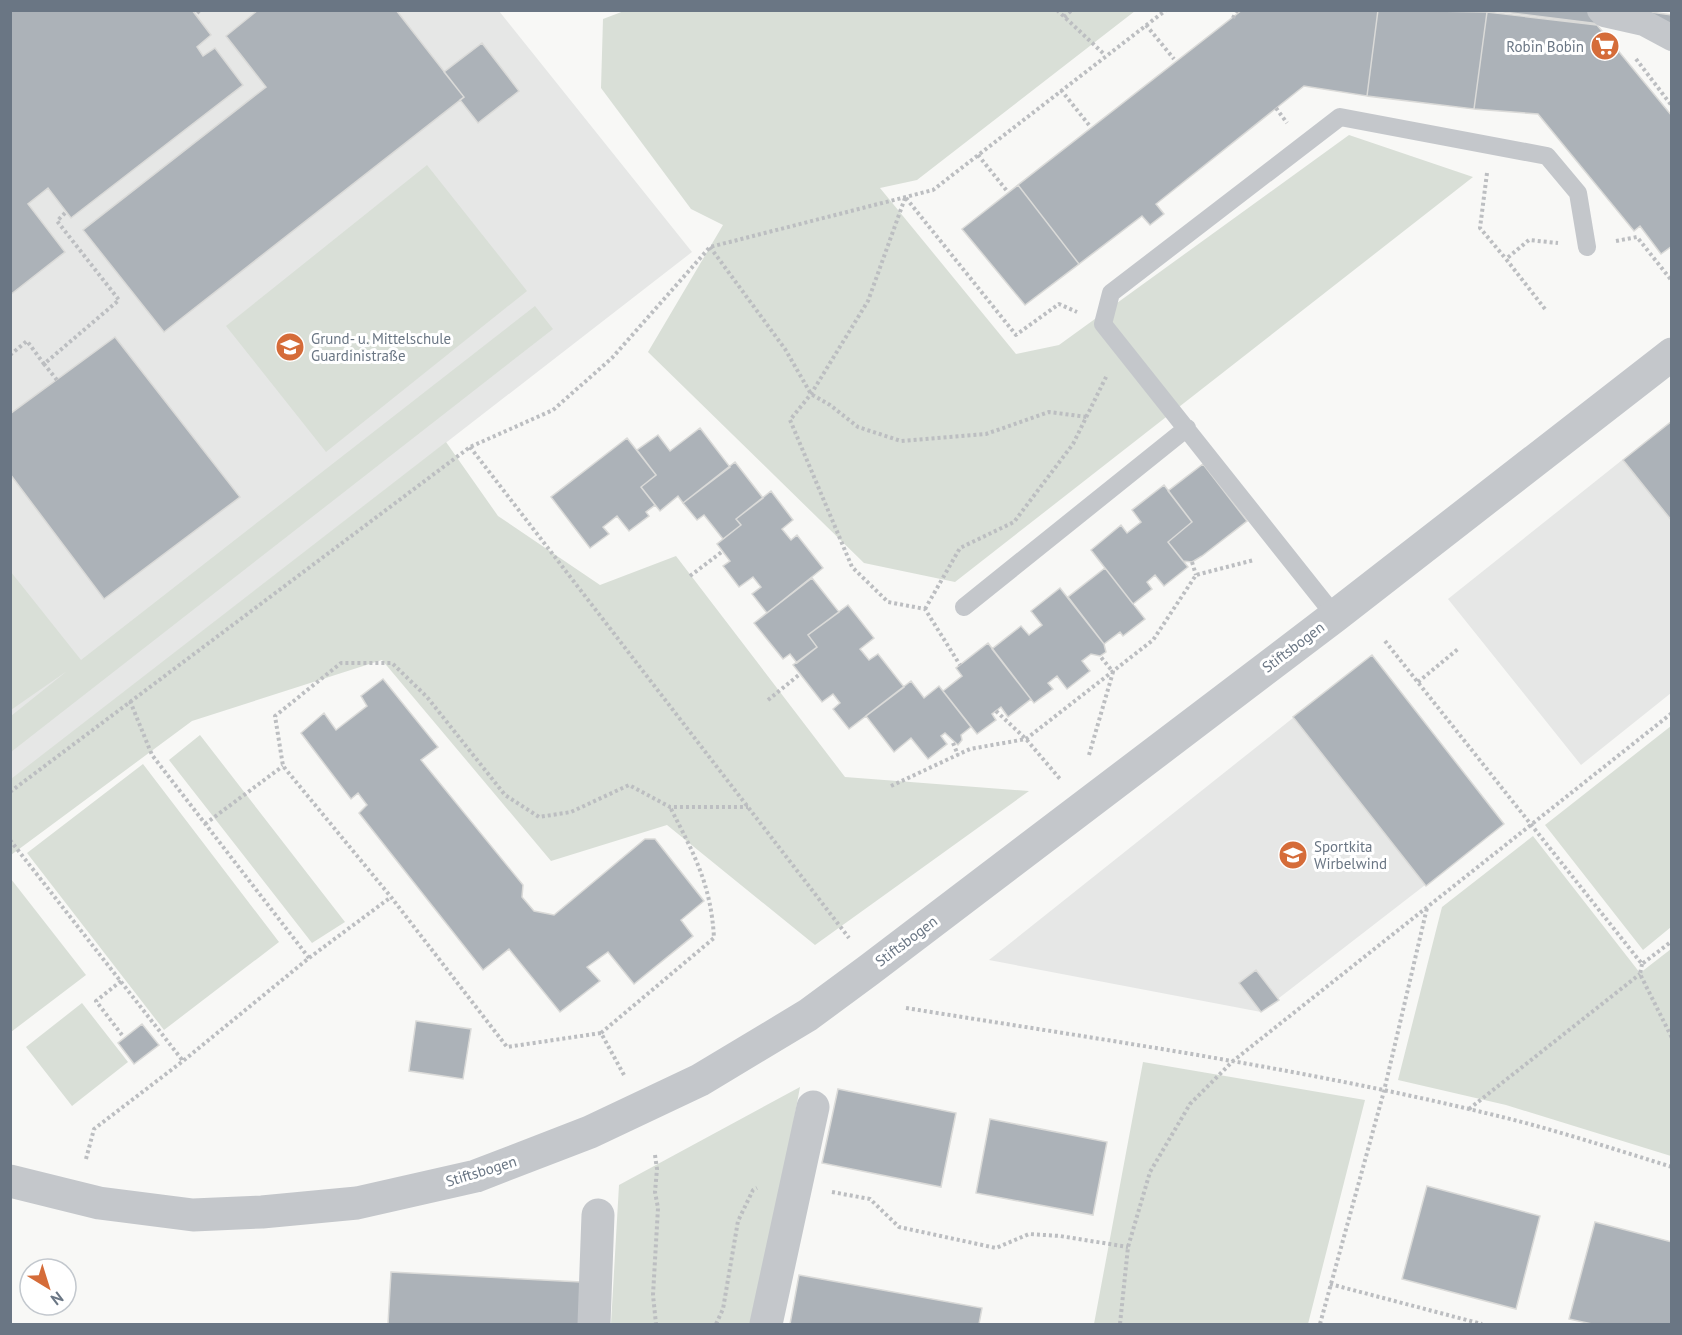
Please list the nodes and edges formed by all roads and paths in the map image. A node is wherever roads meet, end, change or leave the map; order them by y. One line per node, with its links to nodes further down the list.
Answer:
1 (1057, 10): 6 (path)
2 (1072, 10): 6 (path)
3 (1166, 10): 8 (path)
4 (1237, 10): 7 (path)
5 (1600, 10): 9 (street)
6 (1064, 17): 10 (path)
7 (1233, 18)
8 (1146, 25): 10 (path); 11 (path)
9 (1671, 38)
10 (1105, 55): 12 (path)
11 (1174, 59)
12 (1060, 90): 13 (path); 15 (path)
13 (1089, 125)
14 (1490, 146): 20 (lane); 21 (path); 24 (lane)
15 (978, 155): 16 (path); 17 (path)
16 (1007, 191)
17 (905, 198): 19 (path); 24 (path); 30 (path)
18 (66, 212): 28 (path)
19 (710, 247): 30 (path); 33 (path)
20 (1587, 247): 21 (path); 22 (path)
21 (1506, 259): 23 (path)
22 (1671, 281)
23 (1545, 309)
24 (1103, 324): 25 (lane)
25 (1121, 346): 31 (path); 32 (lane)
26 (1671, 354): 41 (street, Stiftsbogen)
27 (10, 355): 28 (path)
28 (44, 364): 29 (path)
29 (57, 380)
30 (811, 393): 31 (path); 40 (path)
31 (1087, 417): 40 (path)
32 (1187, 428): 35 (lane); 39 (lane)
33 (470, 447): 49 (path); 62 (path)
34 (723, 551): 38 (path)
35 (1284, 552): 37 (path); 41 (lane)
36 (1192, 562): 37 (path)
37 (1196, 575): 46 (path)
38 (690, 576)
39 (964, 606)
40 (925, 609): 45 (path)
41 (1335, 616): 87 (street, Stiftsbogen)
42 (1385, 641): 48 (path)
43 (1458, 649): 48 (path)
44 (1100, 656): 46 (path)
45 (960, 665)
46 (1113, 672): 53 (path); 56 (path)
47 (800, 674): 50 (path)
48 (1418, 682): 64 (path)
49 (130, 700): 60 (path); 63 (path)
50 (768, 700)
51 (996, 711): 53 (path)
52 (1671, 713): 64 (path)
53 (1026, 739): 55 (path); 58 (path)
54 (954, 743): 55 (path)
55 (958, 755): 59 (path)
56 (1089, 756)
57 (283, 765): 61 (path); 63 (path); 66 (path)
58 (1060, 779)
59 (891, 786)
60 (10, 792)
61 (670, 807): 62 (path); 75 (path)
62 (748, 807): 68 (path)
63 (205, 824): 70 (path)
64 (1531, 825): 67 (path); 71 (path)
65 (10, 840): 73 (path)
66 (391, 897): 70 (path); 75 (path)
67 (1427, 908): 79 (path); 81 (path)
68 (849, 938)
69 (1671, 941): 71 (path)
70 (309, 958): 78 (path)
71 (1642, 964): 72 (path)
72 (1640, 974): 77 (path); 83 (path)
73 (121, 981): 76 (path); 78 (path)
74 (906, 1008): 79 (path)
75 (601, 1033): 80 (path)
76 (122, 1035)
77 (1671, 1038)
78 (183, 1061): 85 (path)
79 (1233, 1061): 81 (path); 90 (path)
80 (625, 1076)
81 (1384, 1091): 83 (path); 91 (path)
82 (813, 1107): 88 (street)
83 (1468, 1110): 86 (path)
84 (655, 1155): 93 (path)
85 (86, 1159)
86 (1671, 1167)
87 (10, 1181)
88 (797, 1184): 90 (path); 94 (path); 95 (street)
89 (598, 1215): 92 (street)
90 (1128, 1247): 96 (path)
91 (1330, 1284): 97 (path); 98 (path)
92 (594, 1324)
93 (656, 1324)
94 (716, 1324)
95 (766, 1324)
96 (1120, 1324)
97 (1320, 1324)
98 (1482, 1324)

